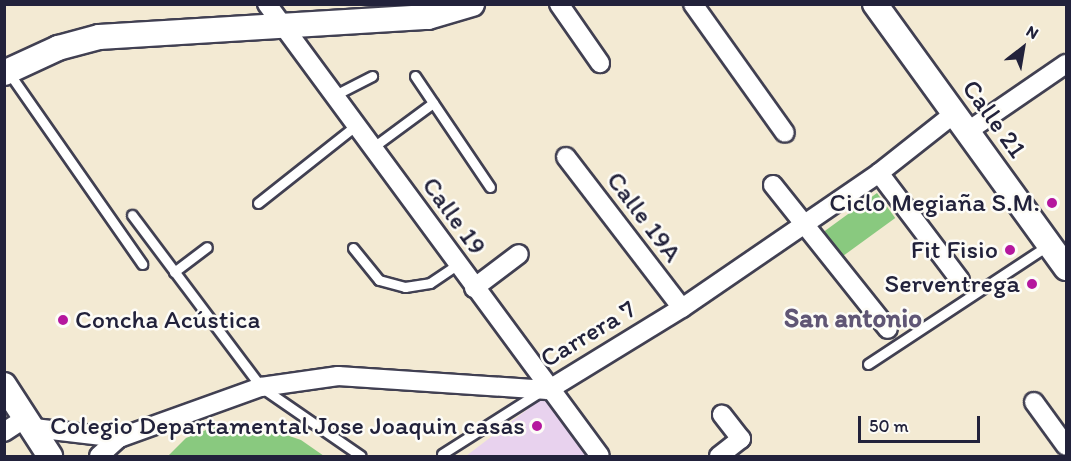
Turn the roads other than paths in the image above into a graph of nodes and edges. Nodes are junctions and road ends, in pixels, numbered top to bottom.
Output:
1 (267, 4) edge
2 (472, 4) edge
3 (559, 4) edge
4 (693, 4) edge
5 (875, 4) edge
6 (441, 9) edge
7 (286, 29) junction
8 (600, 63) dead end
9 (1066, 64) edge
10 (6, 72) edge
11 (372, 76) dead end
12 (415, 76) dead end
13 (333, 96) junction
14 (433, 103) junction
15 (961, 122) junction
16 (355, 126) junction
17 (785, 133) dead end
18 (372, 148) junction
19 (566, 157) dead end
20 (879, 173) junction
21 (773, 185) dead end
22 (490, 187) dead end
23 (258, 203) dead end
24 (132, 215) dead end
25 (806, 224) junction
26 (1049, 244) junction
27 (207, 247) dead end
28 (353, 248) dead end
29 (519, 254) dead end
30 (142, 264) dead end
31 (458, 265) junction
32 (1066, 268) edge
33 (174, 272) junction
34 (960, 280) dead end
35 (474, 288) junction
36 (682, 308) junction
37 (888, 329) dead end
38 (868, 364) dead end
39 (4, 385) edge
40 (261, 387) junction
41 (548, 390) junction
42 (1034, 402) dead end
43 (722, 415) dead end
44 (31, 422) junction
45 (4, 432) edge
46 (119, 438) junction
47 (1066, 446) edge
48 (442, 454) dead end
49 (50, 456) edge
50 (99, 456) edge
51 (362, 456) edge
52 (600, 456) edge
53 (719, 456) edge

1 - 7 street, Calle 19
2 - 6 main road
3 - 8 street
4 - 17 street
5 - 15 main road, Calle 21
6 - 7 main road
7 - 10 main road
7 - 13 street, Calle 19
9 - 15 street, Carrera 7
10 - 30 lane
11 - 13 lane
12 - 14 lane
13 - 16 street, Calle 19
14 - 18 lane
14 - 22 lane
15 - 20 street, Carrera 7
15 - 26 main road, Calle 21
16 - 18 street, Calle 19
16 - 23 lane
18 - 31 street, Calle 19
19 - 36 street, Calle 19A
20 - 25 street, Carrera 7
20 - 34 street
21 - 25 street
24 - 33 lane
25 - 36 street, Carrera 7
25 - 37 street
26 - 32 main road, Calle 21
26 - 38 lane
27 - 33 lane
28 - 31 lane
29 - 35 street
31 - 35 street, Calle 19
33 - 40 lane
35 - 41 street, Calle 19
36 - 41 street, Carrera 7
39 - 44 main road
40 - 41 street, Carrera 7
40 - 46 street, Carrera 7
40 - 51 lane
41 - 48 lane
41 - 52 street, Calle 19
42 - 47 street
43 - 53 street
44 - 45 street
44 - 46 street, Carrera 7
44 - 49 main road
46 - 50 street, Carrera 7

